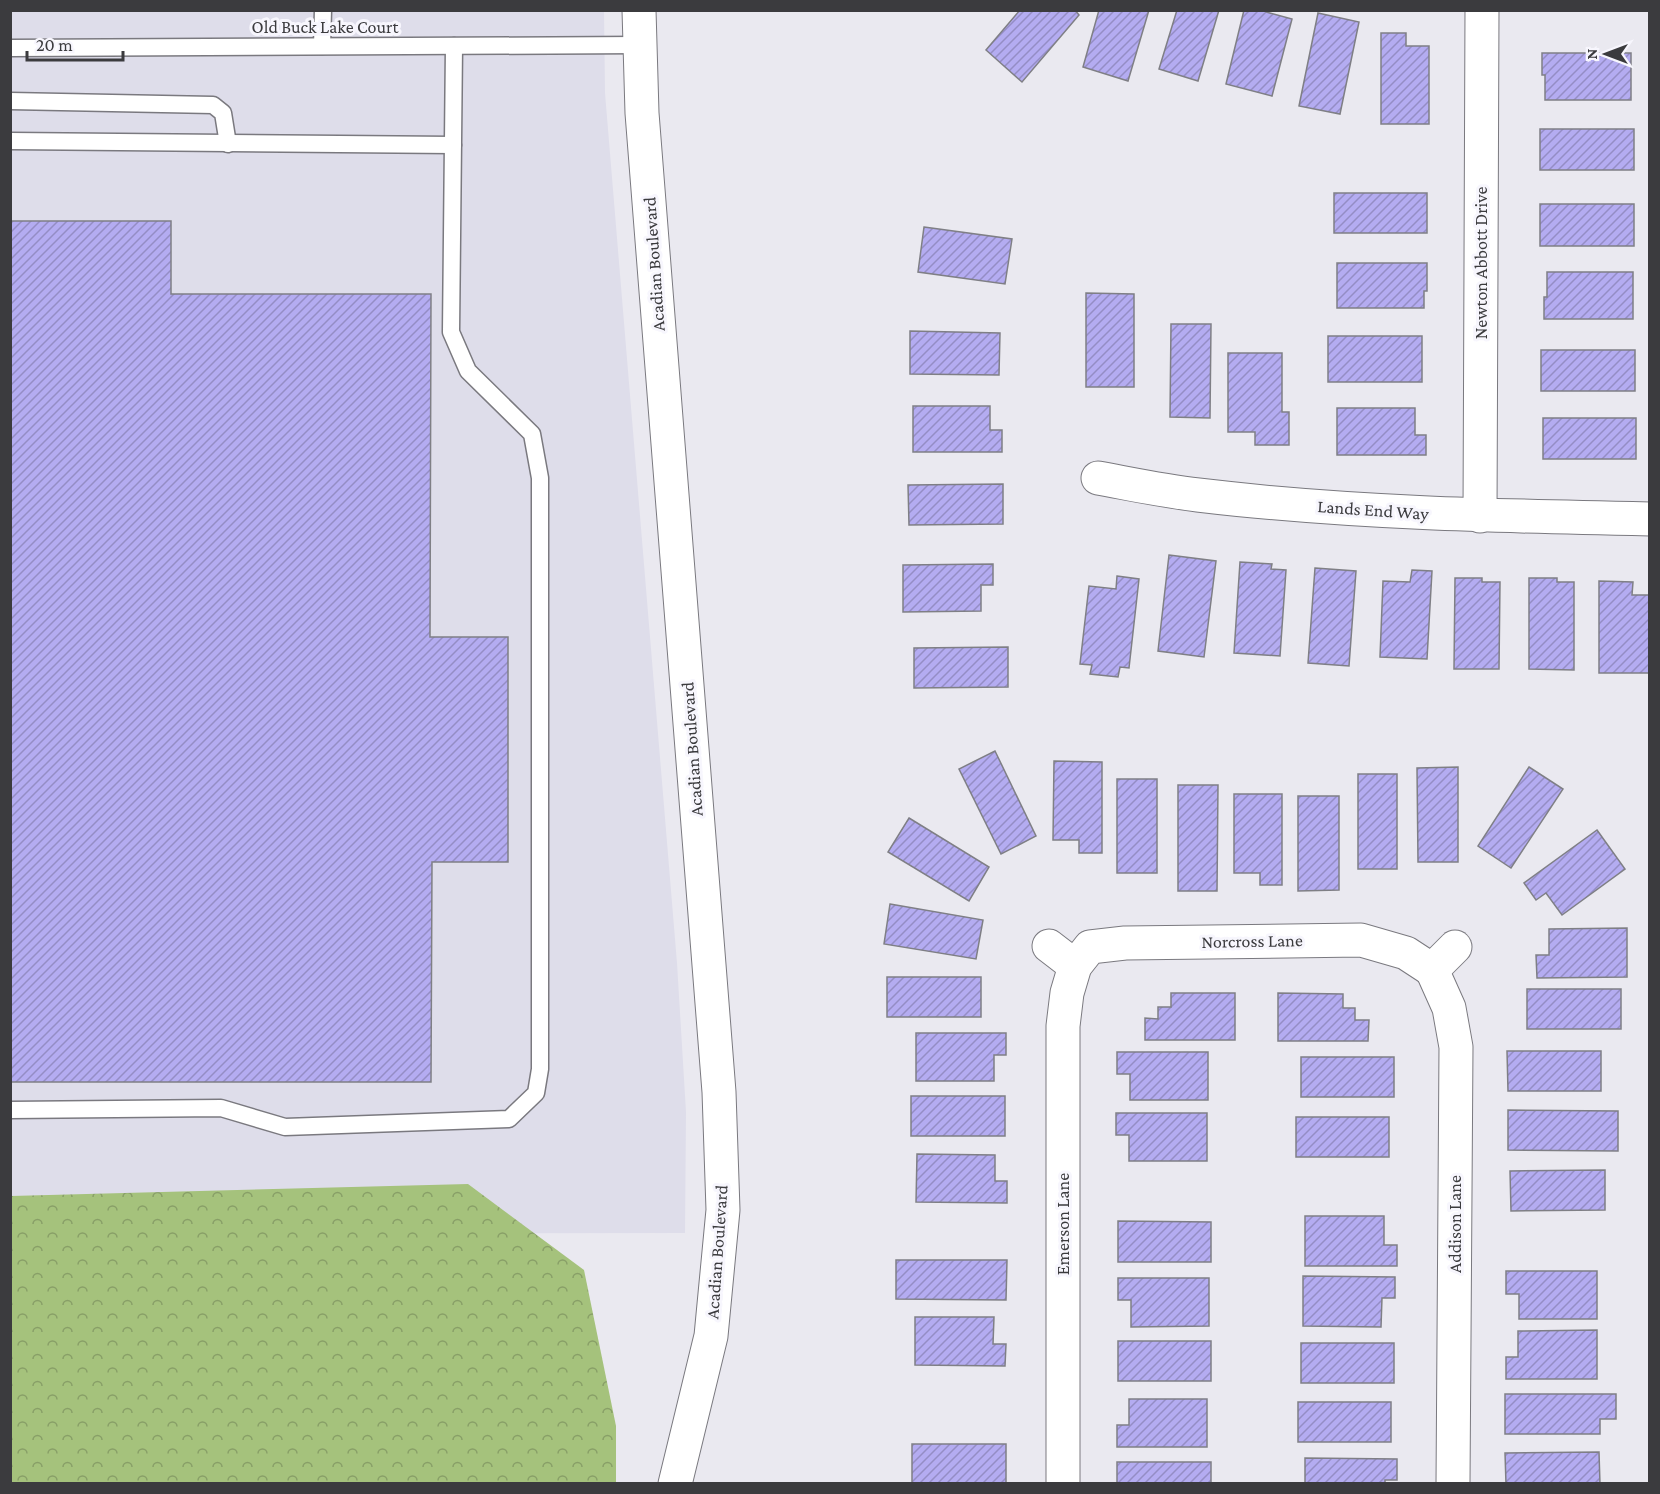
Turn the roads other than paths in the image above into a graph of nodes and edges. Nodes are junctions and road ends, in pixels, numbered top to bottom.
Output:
1 (323, 10) edge
2 (639, 10) edge
3 (1482, 10) edge
4 (640, 45) junction
5 (322, 46) junction
6 (454, 46) junction
7 (10, 48) edge
8 (10, 101) edge
9 (10, 141) edge
10 (228, 144) junction
11 (453, 145) junction
12 (1098, 478) dead end
13 (1480, 516) junction
14 (1650, 519) edge
15 (1049, 946) dead end
16 (1455, 947) dead end
17 (1075, 966) junction
18 (1432, 970) junction
19 (10, 1110) edge
20 (675, 1484) edge
21 (1064, 1484) edge
22 (1453, 1484) edge

1 - 5 lane
2 - 4 street, Acadian Boulevard
3 - 13 street, Newton Abbott Drive
4 - 6 lane, Old Buck Lake Court
4 - 20 street, Acadian Boulevard
5 - 6 lane, Old Buck Lake Court
5 - 7 lane, Old Buck Lake Court
6 - 11 lane
8 - 10 lane
9 - 10 lane
10 - 11 lane
11 - 19 lane
12 - 13 street, Lands End Way
13 - 14 street, Lands End Way
15 - 17 street
16 - 18 street
17 - 18 street, Norcross Lane
17 - 21 street, Emerson Lane
18 - 22 street, Addison Lane

